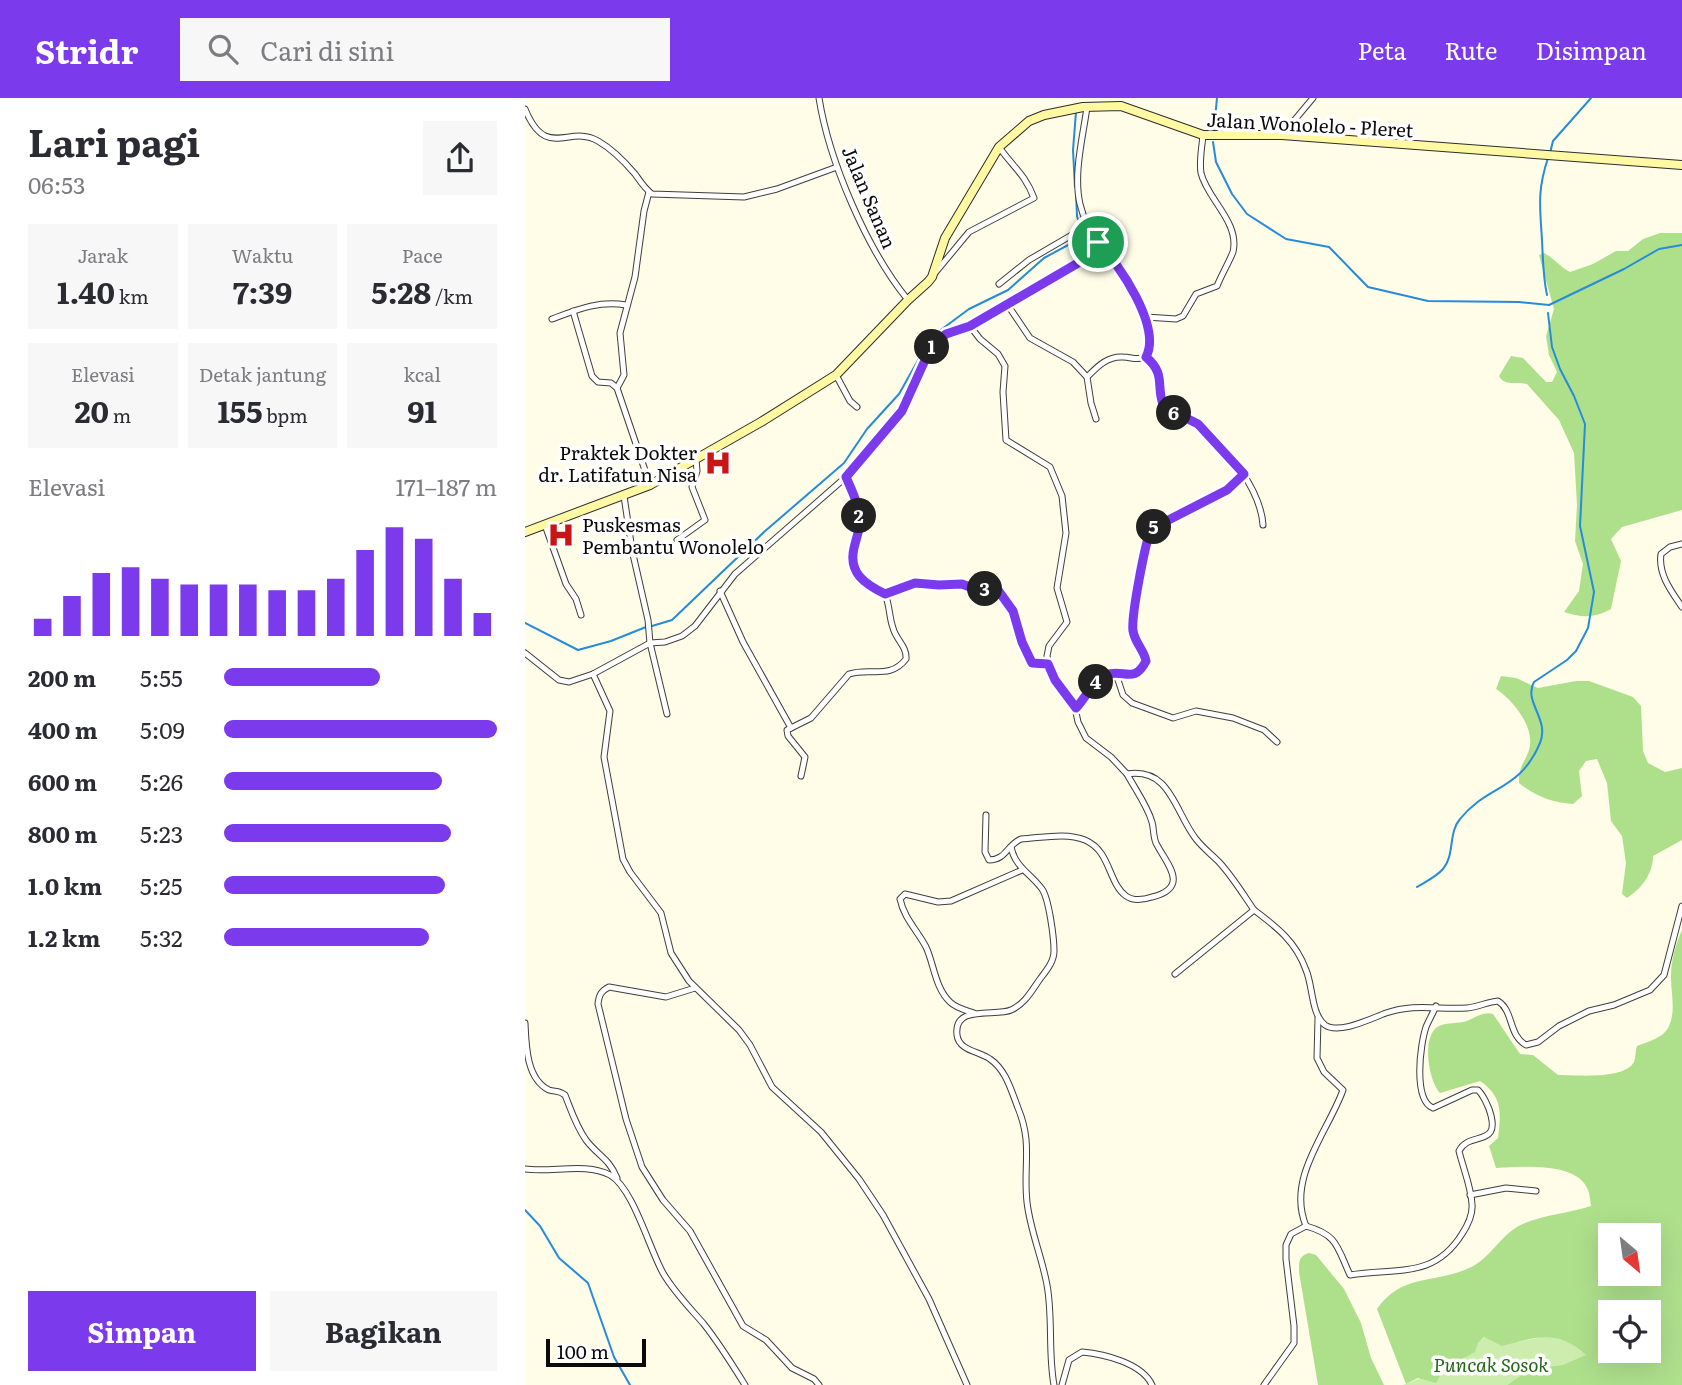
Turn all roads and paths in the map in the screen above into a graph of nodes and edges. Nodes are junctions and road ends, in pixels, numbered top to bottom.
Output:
1 (819, 98) edge
2 (1313, 98) edge
3 (1085, 107) junction
4 (525, 109) edge
5 (1203, 135) junction
6 (1282, 135) junction
7 (999, 147) junction
8 (1682, 164) edge
9 (837, 167) junction
10 (649, 192) junction
11 (1087, 226) junction
12 (1098, 242) junction
13 (932, 277) junction
14 (999, 284) dead end
15 (908, 300) junction
16 (1007, 304) junction
17 (626, 305) junction
18 (573, 311) junction
19 (1146, 317) junction
20 (552, 319) dead end
21 (970, 326) junction
22 (1146, 357) junction
23 (836, 375) junction
24 (1087, 377) junction
25 (617, 388) junction
26 (857, 407) dead end
27 (1096, 419) dead end
28 (696, 460) junction
29 (1244, 474) junction
30 (846, 477) junction
31 (650, 485) junction
32 (624, 496) junction
33 (545, 525) junction
34 (1263, 525) dead end
35 (525, 532) edge
36 (677, 540) dead end
37 (1682, 544) edge
38 (720, 591) junction
39 (885, 594) junction
40 (1682, 607) edge
41 (581, 615) dead end
42 (650, 643) junction
43 (525, 653) edge
44 (1048, 664) junction
45 (593, 674) junction
46 (1117, 674) junction
47 (1076, 708) junction
48 (667, 714) dead end
49 (790, 728) junction
50 (1277, 742) dead end
51 (1127, 774) junction
52 (801, 776) dead end
53 (986, 815) dead end
54 (1011, 847) junction
55 (1023, 870) junction
56 (1682, 906) edge
57 (1254, 910) junction
58 (1175, 974) dead end
59 (695, 988) junction
60 (1436, 1006) junction
61 (974, 1013) junction
62 (1318, 1018) junction
63 (525, 1023) edge
64 (525, 1169) edge
65 (618, 1181) junction
66 (1536, 1191) dead end
67 (1471, 1195) junction
68 (1306, 1226) junction
69 (745, 1385) edge
70 (819, 1385) edge
71 (968, 1385) edge
72 (1055, 1385) edge
73 (1062, 1385) edge
74 (1152, 1385) edge
75 (1264, 1385) edge

1 - 9 street, Jalan Sanan
2 - 6 street
3 - 5 main road, Jalan Wonolelo - Pleret
3 - 7 main road, Jalan Wonolelo - Pleret
3 - 11 street
4 - 10 street
5 - 6 main road, Jalan Wonolelo - Pleret
5 - 19 street
6 - 8 main road, Jalan Wonolelo - Pleret
7 - 13 main road, Jalan Wonolelo - Pleret
7 - 13 street
9 - 10 street
9 - 15 street, Jalan Sanan
10 - 17 street
11 - 12 street
11 - 14 street
12 - 16 street
12 - 19 street
13 - 15 main road, Jalan Wonolelo - Pleret
15 - 23 main road, Jalan Wonolelo - Pleret
16 - 21 street
16 - 24 street
17 - 18 street
17 - 25 street
18 - 20 street
18 - 25 street
19 - 22 street
21 - 30 street
21 - 44 street
22 - 24 street
22 - 29 street
23 - 26 street
23 - 28 main road, Jalan Wonolelo - Pleret
24 - 27 street
25 - 31 street
28 - 31 main road, Jalan Wonolelo - Pleret
28 - 36 street
29 - 34 street
29 - 46 street
30 - 38 street
30 - 39 street
31 - 32 main road, Jalan Wonolelo - Pleret
32 - 33 main road, Jalan Wonolelo - Pleret
32 - 42 street
33 - 35 main road, Jalan Wonolelo - Pleret
33 - 41 street
37 - 40 street
38 - 42 street
38 - 49 street
39 - 44 street
39 - 49 street
42 - 45 street
42 - 48 street
43 - 45 street
44 - 47 street
45 - 59 street
46 - 47 street
46 - 50 street
47 - 51 street
49 - 52 street
51 - 54 street
51 - 57 street
53 - 54 street
54 - 55 street
55 - 61 street
55 - 61 street
56 - 60 street
57 - 58 street
57 - 62 street
59 - 70 street
59 - 71 street
60 - 62 street
60 - 67 street
61 - 72 street
62 - 68 street
63 - 65 street
64 - 65 street
65 - 69 street
66 - 67 street
67 - 68 street
68 - 75 street
73 - 74 street

